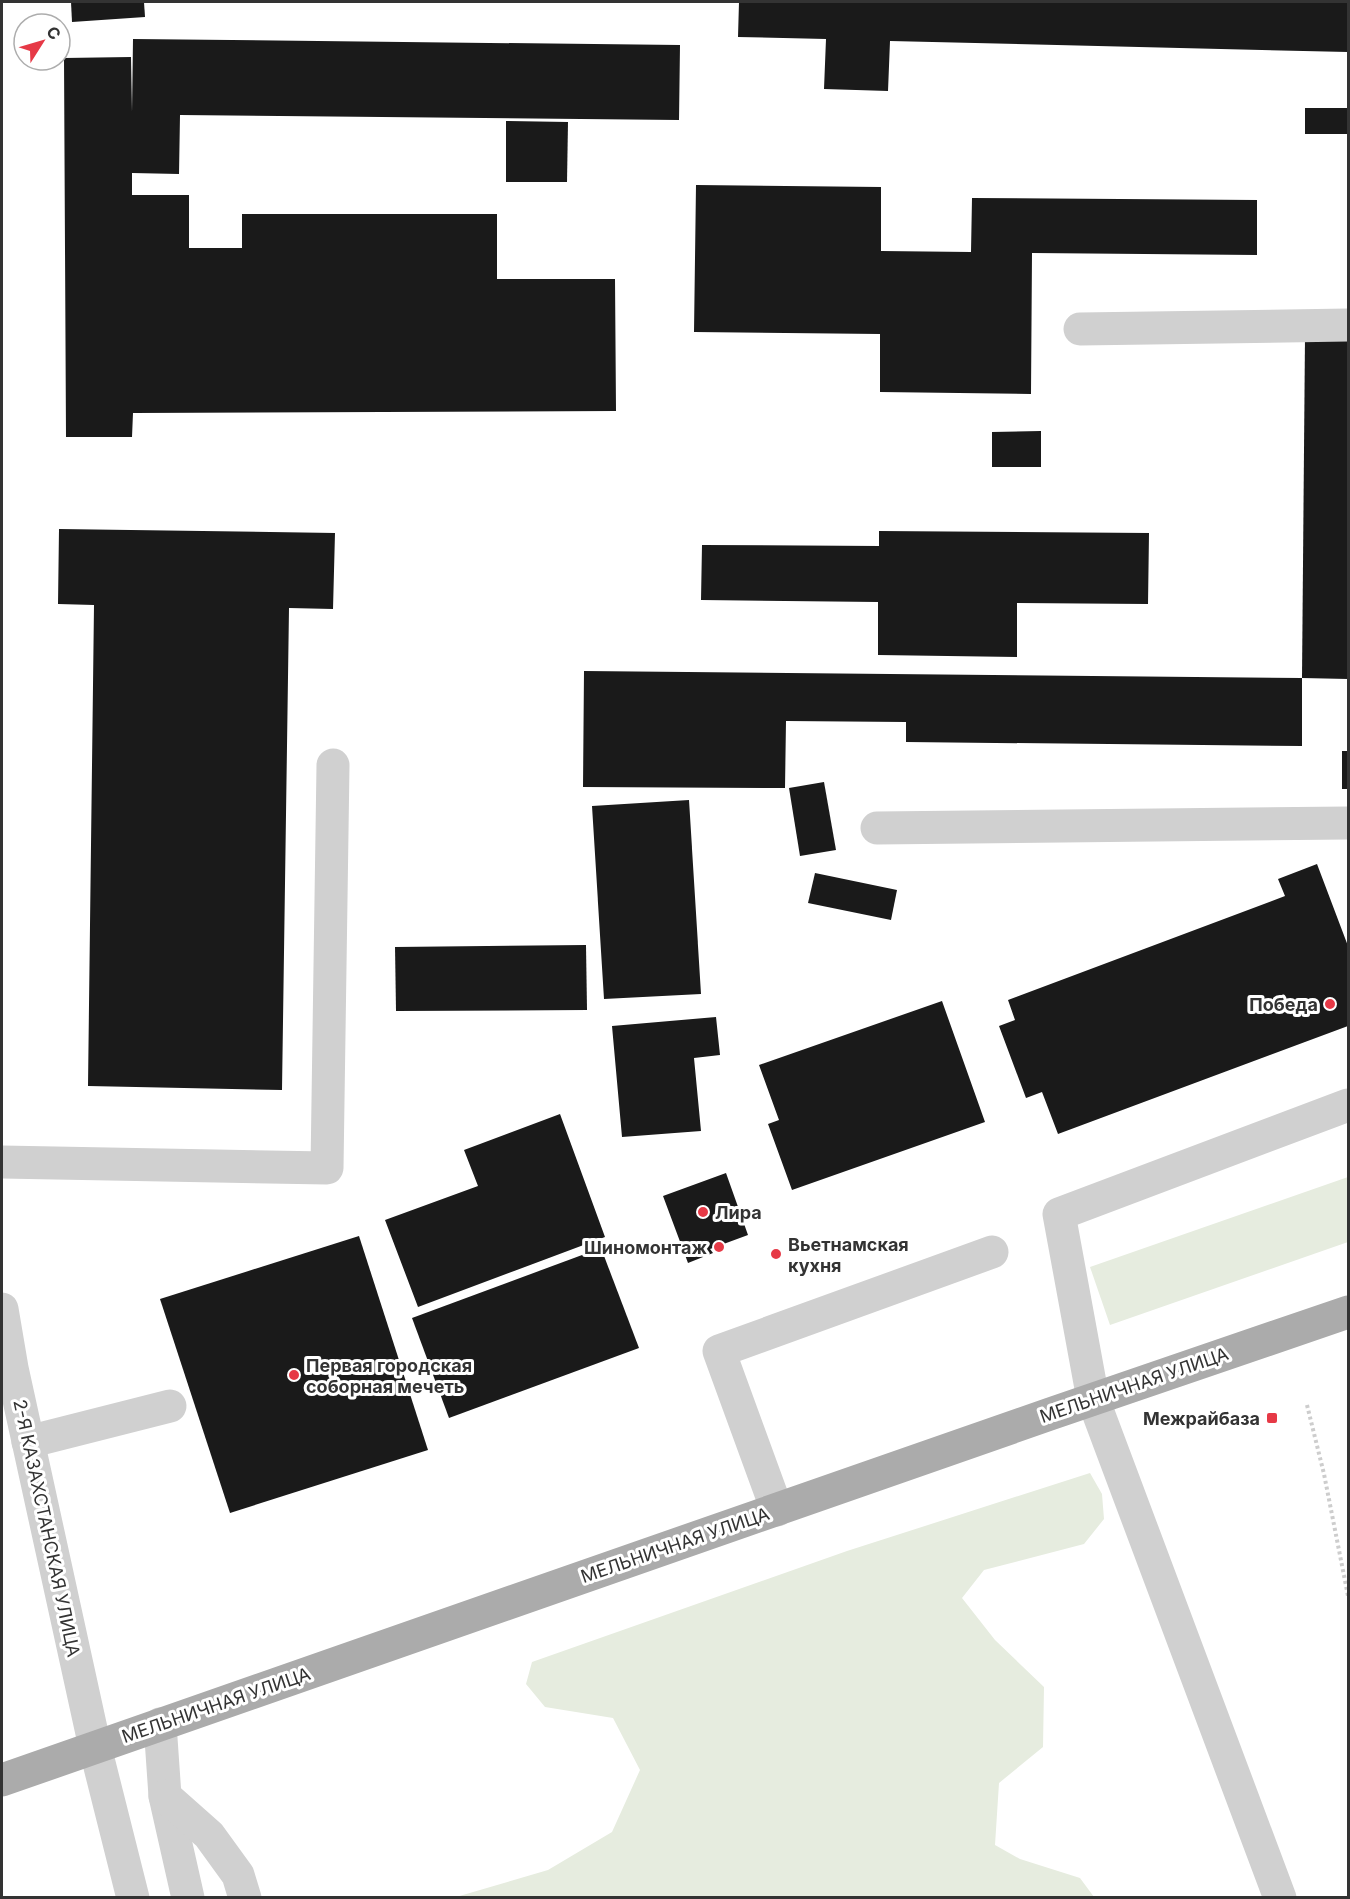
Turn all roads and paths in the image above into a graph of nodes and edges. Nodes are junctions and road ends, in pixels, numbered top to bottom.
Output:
1 (1348, 325) edge
2 (1080, 329) dead end
3 (333, 765) dead end
4 (1348, 823) edge
5 (876, 828) dead end
6 (1348, 1105) edge
7 (2, 1162) edge
8 (992, 1252) dead end
9 (2, 1309) edge
10 (1348, 1312) edge
11 (1093, 1399) junction
12 (1307, 1405) dead end
13 (170, 1406) dead end
14 (28, 1442) junction
15 (777, 1510) junction
16 (1348, 1596) edge
17 (160, 1724) junction
18 (95, 1747) junction
19 (2, 1780) edge
20 (165, 1796) junction
21 (134, 1898) edge
22 (188, 1898) edge
23 (245, 1898) edge
24 (1280, 1898) edge

1 - 2 street
3 - 7 street
4 - 5 street
6 - 11 street
8 - 15 street
9 - 14 street, 2-Я КАЗАХСТАНСКАЯ УЛИЦА
10 - 11 main road, МЕЛЬНИЧНАЯ УЛИЦА
11 - 15 main road, МЕЛЬНИЧНАЯ УЛИЦА
11 - 24 street
12 - 16 path
13 - 14 street
14 - 18 street, 2-Я КАЗАХСТАНСКАЯ УЛИЦА
15 - 17 main road, МЕЛЬНИЧНАЯ УЛИЦА
17 - 18 main road, МЕЛЬНИЧНАЯ УЛИЦА
17 - 20 street
18 - 19 main road, МЕЛЬНИЧНАЯ УЛИЦА
18 - 21 street, 2-Я КАЗАХСТАНСКАЯ УЛИЦА
20 - 22 street
20 - 23 street

